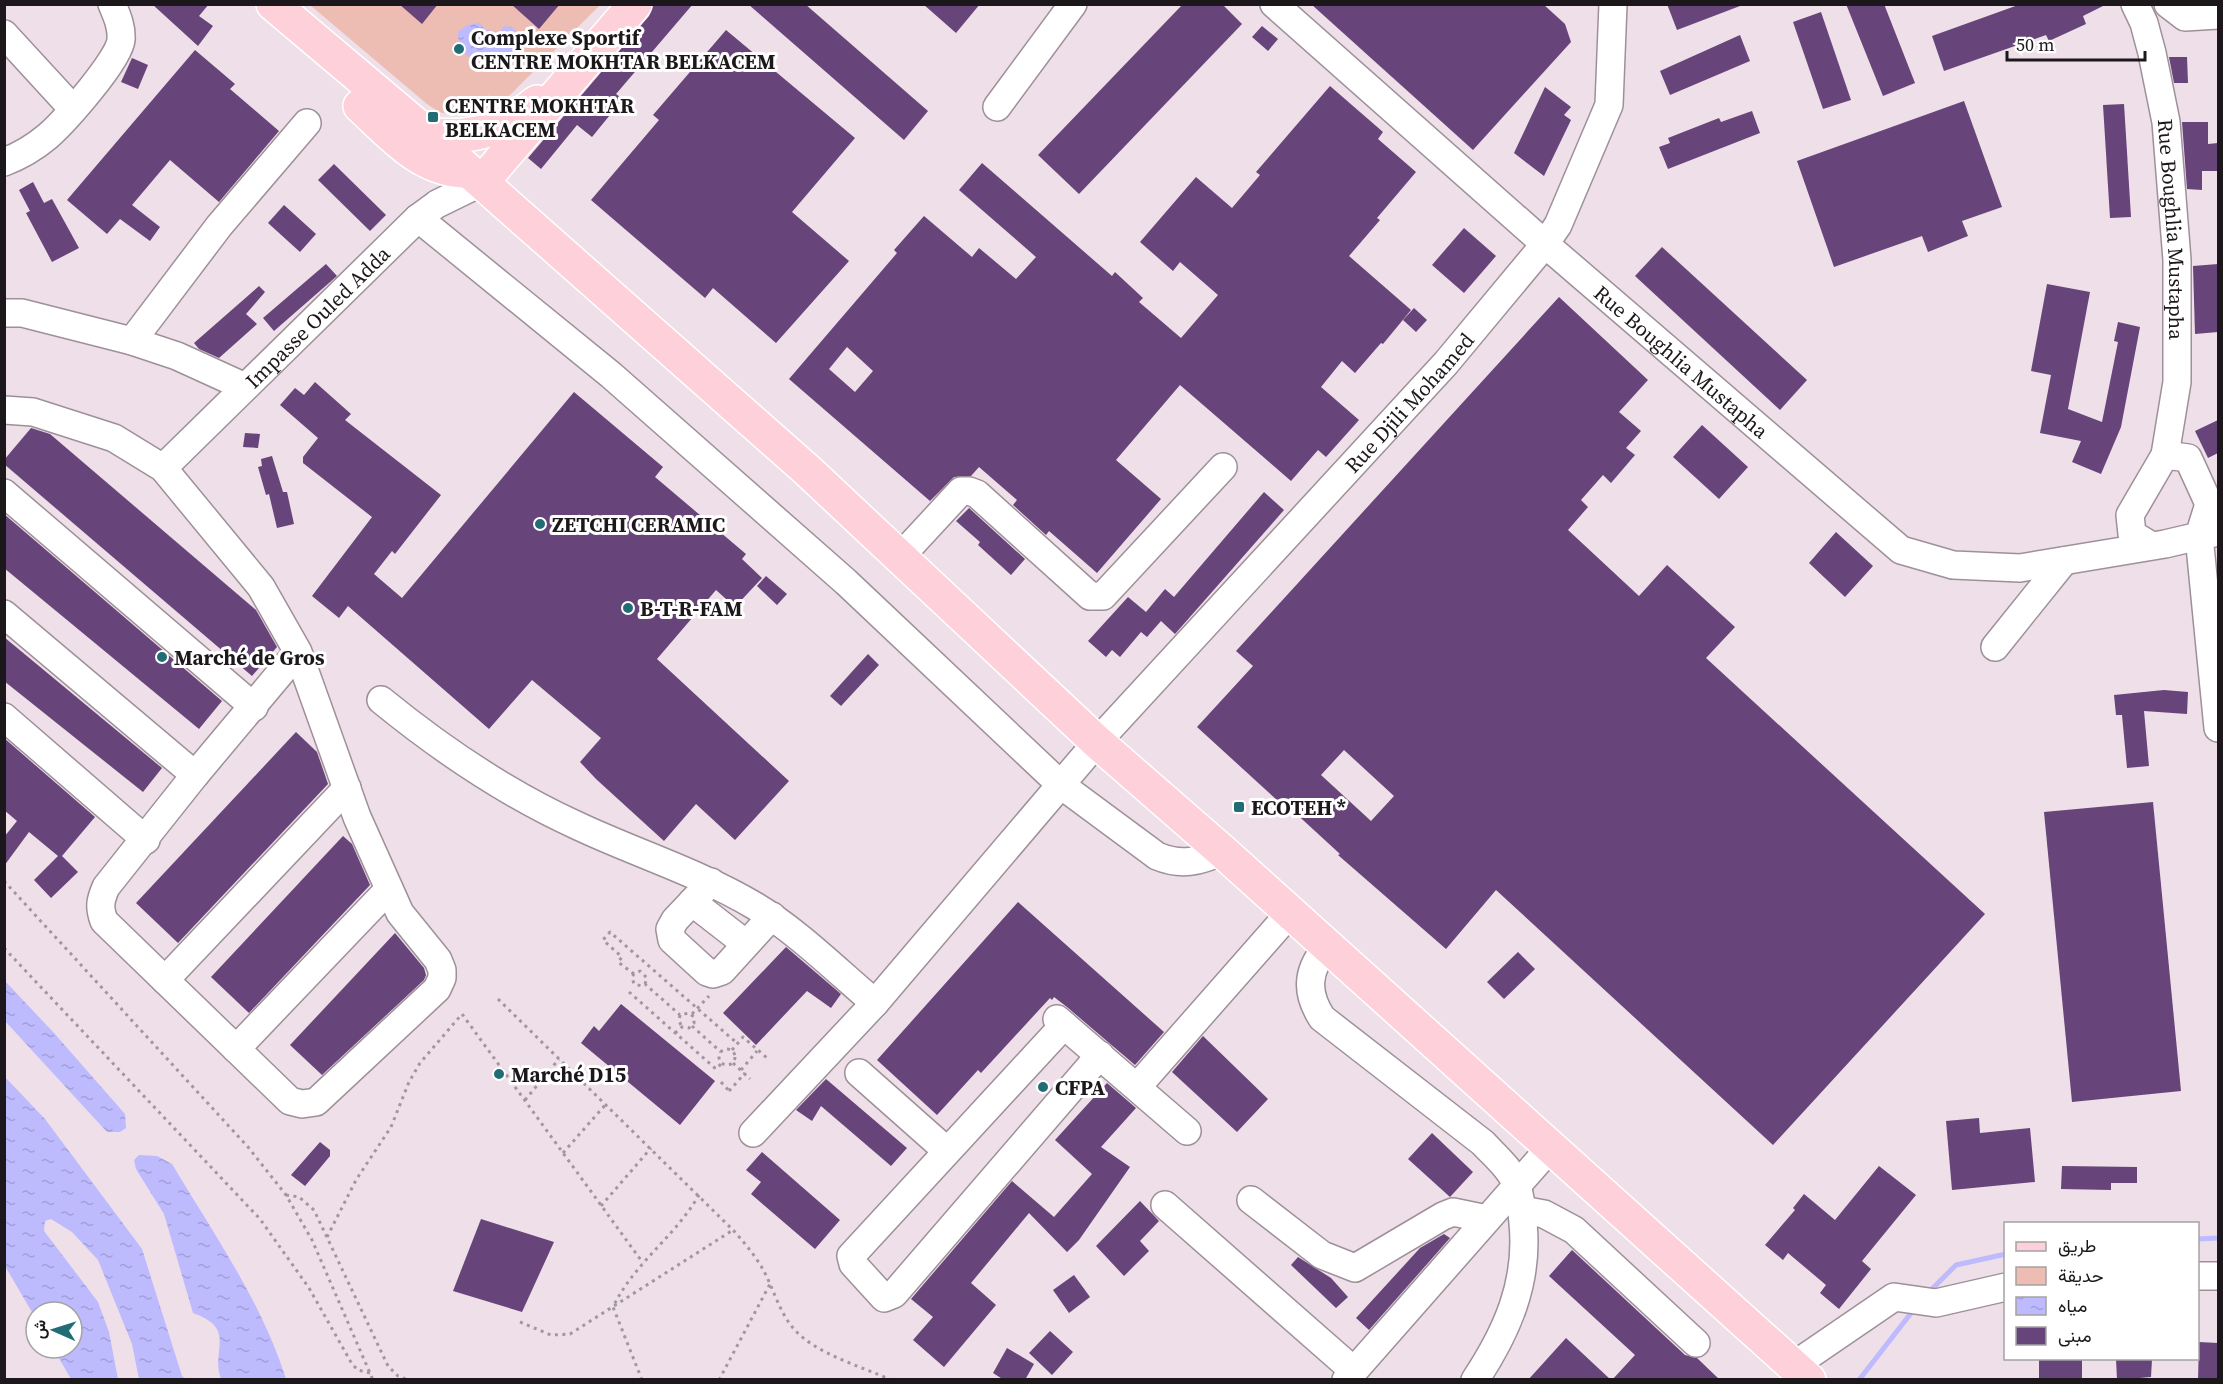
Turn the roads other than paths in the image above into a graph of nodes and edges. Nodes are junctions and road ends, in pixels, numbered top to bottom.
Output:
1 (112, 4) edge
2 (247, 4) edge
3 (273, 4) edge
4 (635, 4) edge
5 (1073, 4) edge
6 (1274, 4) edge
7 (1613, 4) edge
8 (2135, 4) edge
9 (2176, 11) edge
10 (2218, 15) edge
11 (4, 34) edge
12 (2152, 53) junction
13 (564, 88) junction
14 (998, 107) dead end
15 (73, 109) junction
16 (308, 123) dead end
17 (427, 134) junction
18 (4, 162) edge
19 (476, 177) junction
20 (417, 218) junction
21 (1545, 244) junction
22 (4, 313) edge
23 (132, 340) junction
24 (245, 387) junction
25 (4, 410) edge
26 (2176, 457) junction
27 (1223, 467) dead end
28 (163, 468) junction
29 (4, 493) edge
30 (2130, 515) junction
31 (2211, 523) edge
32 (2152, 546) junction
33 (2095, 555) junction
34 (900, 557) junction
35 (2064, 561) junction
36 (2202, 569) junction
37 (2218, 590) edge
38 (4, 614) edge
39 (1995, 647) dead end
40 (298, 652) junction
41 (381, 700) dead end
42 (254, 707) junction
43 (4, 717) edge
44 (2218, 728) edge
45 (1097, 742) junction
46 (195, 775) junction
47 (1061, 785) junction
48 (347, 788) junction
49 (146, 840) junction
50 (1222, 850) junction
51 (711, 882) junction
52 (389, 889) junction
53 (692, 902) junction
54 (1290, 912) junction
55 (772, 916) junction
56 (746, 944) junction
57 (1328, 946) junction
58 (165, 980) junction
59 (875, 1003) junction
60 (236, 1049) junction
61 (1100, 1056) junction
62 (859, 1073) dead end
63 (1137, 1087) junction
64 (1187, 1131) dead end
65 (753, 1133) dead end
66 (1550, 1148) junction
67 (947, 1151) junction
68 (1520, 1197) junction
69 (1251, 1200) dead end
70 (1165, 1205) dead end
71 (1487, 1219) junction
72 (2199, 1276) edge
73 (2218, 1276) edge
74 (2004, 1287) edge
75 (1696, 1343) dead end
76 (1801, 1373) edge
77 (1350, 1376) edge
78 (1475, 1380) edge

1 - 15 street
2 - 19 main road
3 - 17 main road
4 - 13 main road
5 - 14 street
6 - 21 street, Rue Boughlia Mustapha
7 - 21 street, Rue Djili Mohamed
8 - 12 street, Rue Boughlia Mustapha
9 - 10 street
9 - 12 street
11 - 15 street
12 - 26 street, Rue Boughlia Mustapha
13 - 17 main road
13 - 19 main road
15 - 18 street
16 - 23 street
17 - 19 main road
19 - 20 street, Impasse Ouled Adda
19 - 34 main road
20 - 24 street, Impasse Ouled Adda
20 - 47 street
21 - 35 street, Rue Boughlia Mustapha
21 - 45 street, Rue Djili Mohamed
22 - 23 street
23 - 24 street
24 - 28 street, Impasse Ouled Adda
25 - 28 street
26 - 30 street, Rue Boughlia Mustapha
26 - 31 street
27 - 34 street
28 - 40 street
29 - 42 street
30 - 32 street
30 - 33 street, Rue Boughlia Mustapha
31 - 32 street
31 - 36 street
32 - 33 street
33 - 35 street, Rue Boughlia Mustapha
34 - 45 main road
35 - 39 street
36 - 37 street
36 - 44 street
38 - 46 street
40 - 42 street
40 - 48 street
41 - 51 street
42 - 46 street
43 - 49 street
45 - 47 street, Rue Djili Mohamed
45 - 50 main road
46 - 49 street
47 - 50 street
47 - 59 street, Rue Djili Mohamed
48 - 52 street
48 - 58 street
49 - 58 street
50 - 54 main road
51 - 53 street
51 - 55 street
52 - 60 street
52 - 60 street
53 - 56 street
53 - 56 street
54 - 57 main road
54 - 63 street
55 - 56 street
55 - 59 street
57 - 66 main road
57 - 68 street
58 - 60 street
59 - 65 street, Rue Djili Mohamed
61 - 63 street
61 - 67 street
61 - 67 street
62 - 67 street
63 - 64 street
66 - 68 street
66 - 76 main road
68 - 71 street
68 - 75 street
68 - 78 street
69 - 71 street
70 - 77 street
71 - 77 street
72 - 73 street
74 - 76 street

